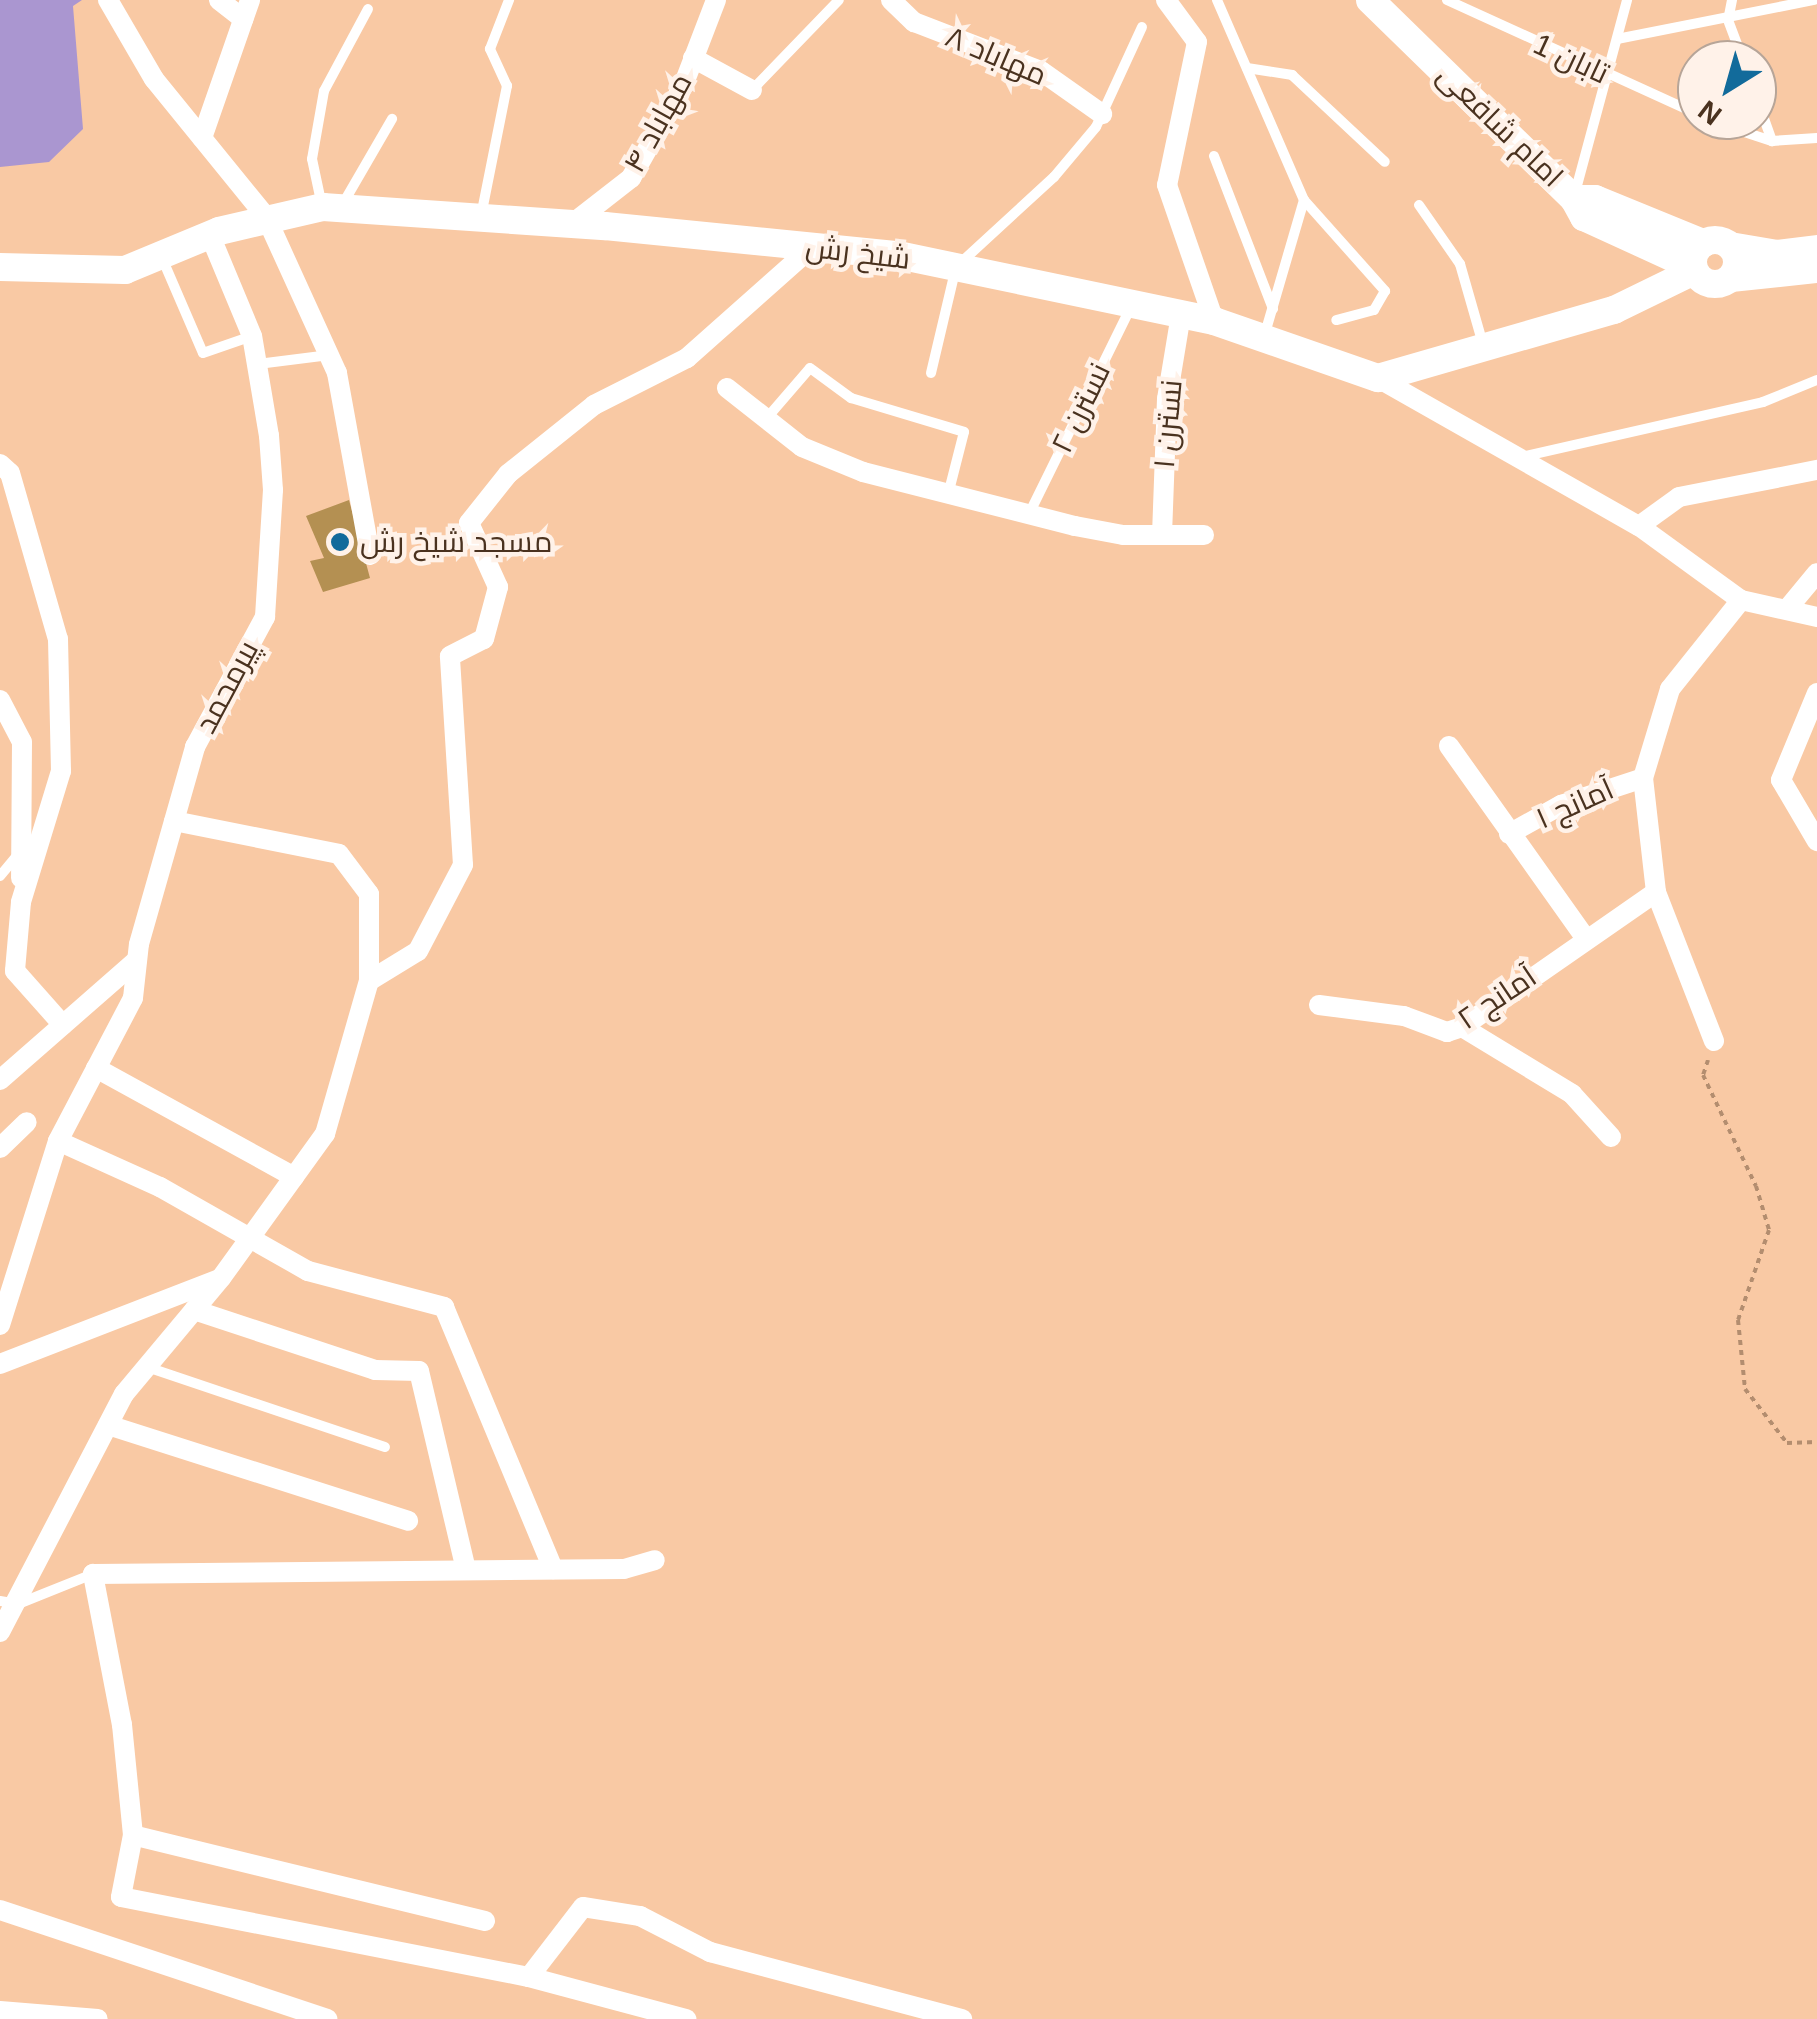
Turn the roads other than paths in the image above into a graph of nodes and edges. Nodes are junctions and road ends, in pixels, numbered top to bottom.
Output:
1 (108, 0) edge
2 (219, 0) edge
3 (509, 0) edge
4 (716, 0) edge
5 (839, 0) edge
6 (890, 0) edge
7 (1166, 0) edge
8 (1217, 0) edge
9 (1447, 0) edge
10 (1626, 0) edge
11 (1732, 0) edge
12 (1814, 0) edge
13 (1372, 1) edge
14 (368, 9) dead end
15 (247, 10) edge
16 (1728, 20) junction
17 (1142, 27) dead end
18 (1617, 39) junction
19 (1736, 40) edge
20 (693, 58) junction
21 (1247, 68) junction
22 (1608, 78) junction
23 (752, 90) joint
24 (1677, 106) edge
25 (1102, 114) junction
26 (392, 119) dead end
27 (202, 138) junction
28 (1817, 138) edge
29 (1769, 140) edge
30 (1772, 141) joint
31 (1214, 156) dead end
32 (1384, 162) dead end
33 (1574, 198) junction
34 (1304, 200) junction
35 (1418, 204) dead end
36 (331, 208) junction
37 (266, 217) junction
38 (481, 217) junction
39 (572, 224) junction
40 (210, 235) junction
41 (812, 247) junction
42 (1817, 249) edge
43 (161, 257) junction
44 (1711, 265) junction
45 (0, 266) edge
46 (956, 267) junction
47 (1817, 270) edge
48 (1132, 304) junction
49 (1273, 309) junction
50 (1181, 314) junction
51 (1336, 320) dead end
52 (1214, 321) junction
53 (252, 336) junction
54 (1264, 338) junction
55 (1483, 344) junction
56 (328, 356) junction
57 (256, 364) junction
58 (931, 374) dead end
59 (1378, 378) junction
60 (1817, 380) edge
61 (727, 388) dead end
62 (766, 419) junction
63 (1516, 458) junction
64 (0, 464) edge
65 (1817, 470) edge
66 (949, 491) junction
67 (1030, 512) junction
68 (1639, 526) junction
69 (1162, 535) junction
70 (1204, 535) dead end
71 (370, 555) dead end
72 (1817, 573) edge
73 (1741, 600) junction
74 (1788, 608) junction
75 (1817, 617) edge
76 (1817, 693) edge
77 (0, 700) edge
78 (1448, 746) dead end
79 (1643, 778) junction
80 (174, 821) junction
81 (1509, 834) junction
82 (1817, 842) edge
83 (21, 852) junction
84 (0, 876) edge
85 (1656, 892) junction
86 (21, 902) junction
87 (1584, 936) junction
88 (137, 960) junction
89 (8, 977) edge
90 (369, 981) junction
91 (1319, 1005) dead end
92 (63, 1025) junction
93 (1462, 1027) junction
94 (1714, 1041) road end
95 (96, 1068) junction
96 (0, 1080) edge
97 (27, 1122) dead end
98 (1611, 1137) dead end
99 (58, 1141) junction
100 (0, 1148) edge
101 (294, 1177) junction
102 (252, 1235) junction
103 (221, 1278) junction
104 (194, 1310) junction
105 (0, 1325) edge
106 (0, 1364) edge
107 (147, 1367) junction
108 (108, 1425) junction
109 (386, 1447) dead end
110 (408, 1522) dead end
111 (654, 1560) dead end
112 (553, 1569) junction
113 (466, 1570) junction
114 (93, 1574) junction
115 (9, 1602) edge
116 (0, 1632) edge
117 (133, 1835) junction
118 (0, 1910) edge
119 (485, 1921) dead end
120 (529, 1978) junction
121 (0, 2011) edge
122 (98, 2019) edge
123 (326, 2019) edge
124 (686, 2019) edge
125 (962, 2019) edge

1 - 27 street
2 - 15 street
3 - 38 lane
4 - 20 street, مهاباد ۴
5 - 23 lane
6 - 25 street, مهاباد ۸
7 - 52 street
8 - 21 lane
9 - 22 lane, تابان 1
10 - 18 lane
11 - 16 lane
12 - 16 lane
13 - 33 street, امام شافعی
14 - 36 lane
15 - 27 street
16 - 18 lane
16 - 19 lane
17 - 25 lane
18 - 22 lane
20 - 23 street
20 - 39 street, مهاباد ۴
21 - 32 lane
21 - 34 lane
22 - 24 lane, تابان 1
22 - 33 lane
25 - 46 lane
26 - 36 lane
27 - 37 street
28 - 30 lane
29 - 30 lane
31 - 49 lane
33 - 44 street, امام شافعی
34 - 49 lane
34 - 51 lane
35 - 55 lane
36 - 37 street, شیخ رش
36 - 38 street, شیخ رش
37 - 40 street, شیخ رش
37 - 56 street
38 - 39 street, شیخ رش
39 - 41 street, شیخ رش
40 - 43 street, شیخ رش
40 - 53 street, پیرمحمد
41 - 46 street, شیخ رش
41 - 90 street
42 - 44 street
43 - 45 street, شیخ رش
43 - 53 lane
44 - 47 street
44 - 55 street
46 - 48 street, شیخ رش
46 - 58 lane
48 - 50 street, شیخ رش
48 - 67 lane, نسترن ۲
49 - 54 lane
50 - 52 street, شیخ رش
50 - 69 street, نسترن ۱
52 - 54 street, شیخ رش
53 - 57 street, پیرمحمد
54 - 59 street, شیخ رش
55 - 59 street
56 - 57 lane
56 - 71 street
57 - 80 street, پیرمحمد
59 - 63 street
60 - 63 lane
61 - 62 street
62 - 66 street
62 - 66 lane
63 - 68 street
64 - 86 street
65 - 68 street
66 - 67 street
67 - 69 street
68 - 73 street
69 - 70 street
72 - 74 street
73 - 74 street
73 - 79 street
74 - 75 street
76 - 82 street
77 - 83 street
78 - 81 street
79 - 81 street, آمانج ۱
79 - 85 street
80 - 88 street, پیرمحمد
80 - 90 street
81 - 87 street
83 - 84 lane
83 - 86 street
85 - 87 street, آمانج ۲
85 - 94 street
86 - 89 street
87 - 93 street, آمانج ۲
88 - 92 street
88 - 95 street, پیرمحمد
89 - 92 street
90 - 101 street
91 - 93 street, آمانج ۲
92 - 96 street
93 - 98 street
95 - 99 street, پیرمحمد
95 - 101 street
97 - 100 street
99 - 102 street
99 - 105 street, پیرمحمد
101 - 102 street
102 - 103 street
102 - 112 street
103 - 104 street
103 - 106 street
104 - 107 street
104 - 113 street
107 - 108 street
107 - 109 lane
108 - 110 street
108 - 115 street
111 - 112 street
112 - 113 street
113 - 114 street
114 - 115 lane
114 - 117 street
115 - 116 street
117 - 119 street
117 - 120 street
118 - 123 street
120 - 124 street
120 - 125 street
121 - 122 street

